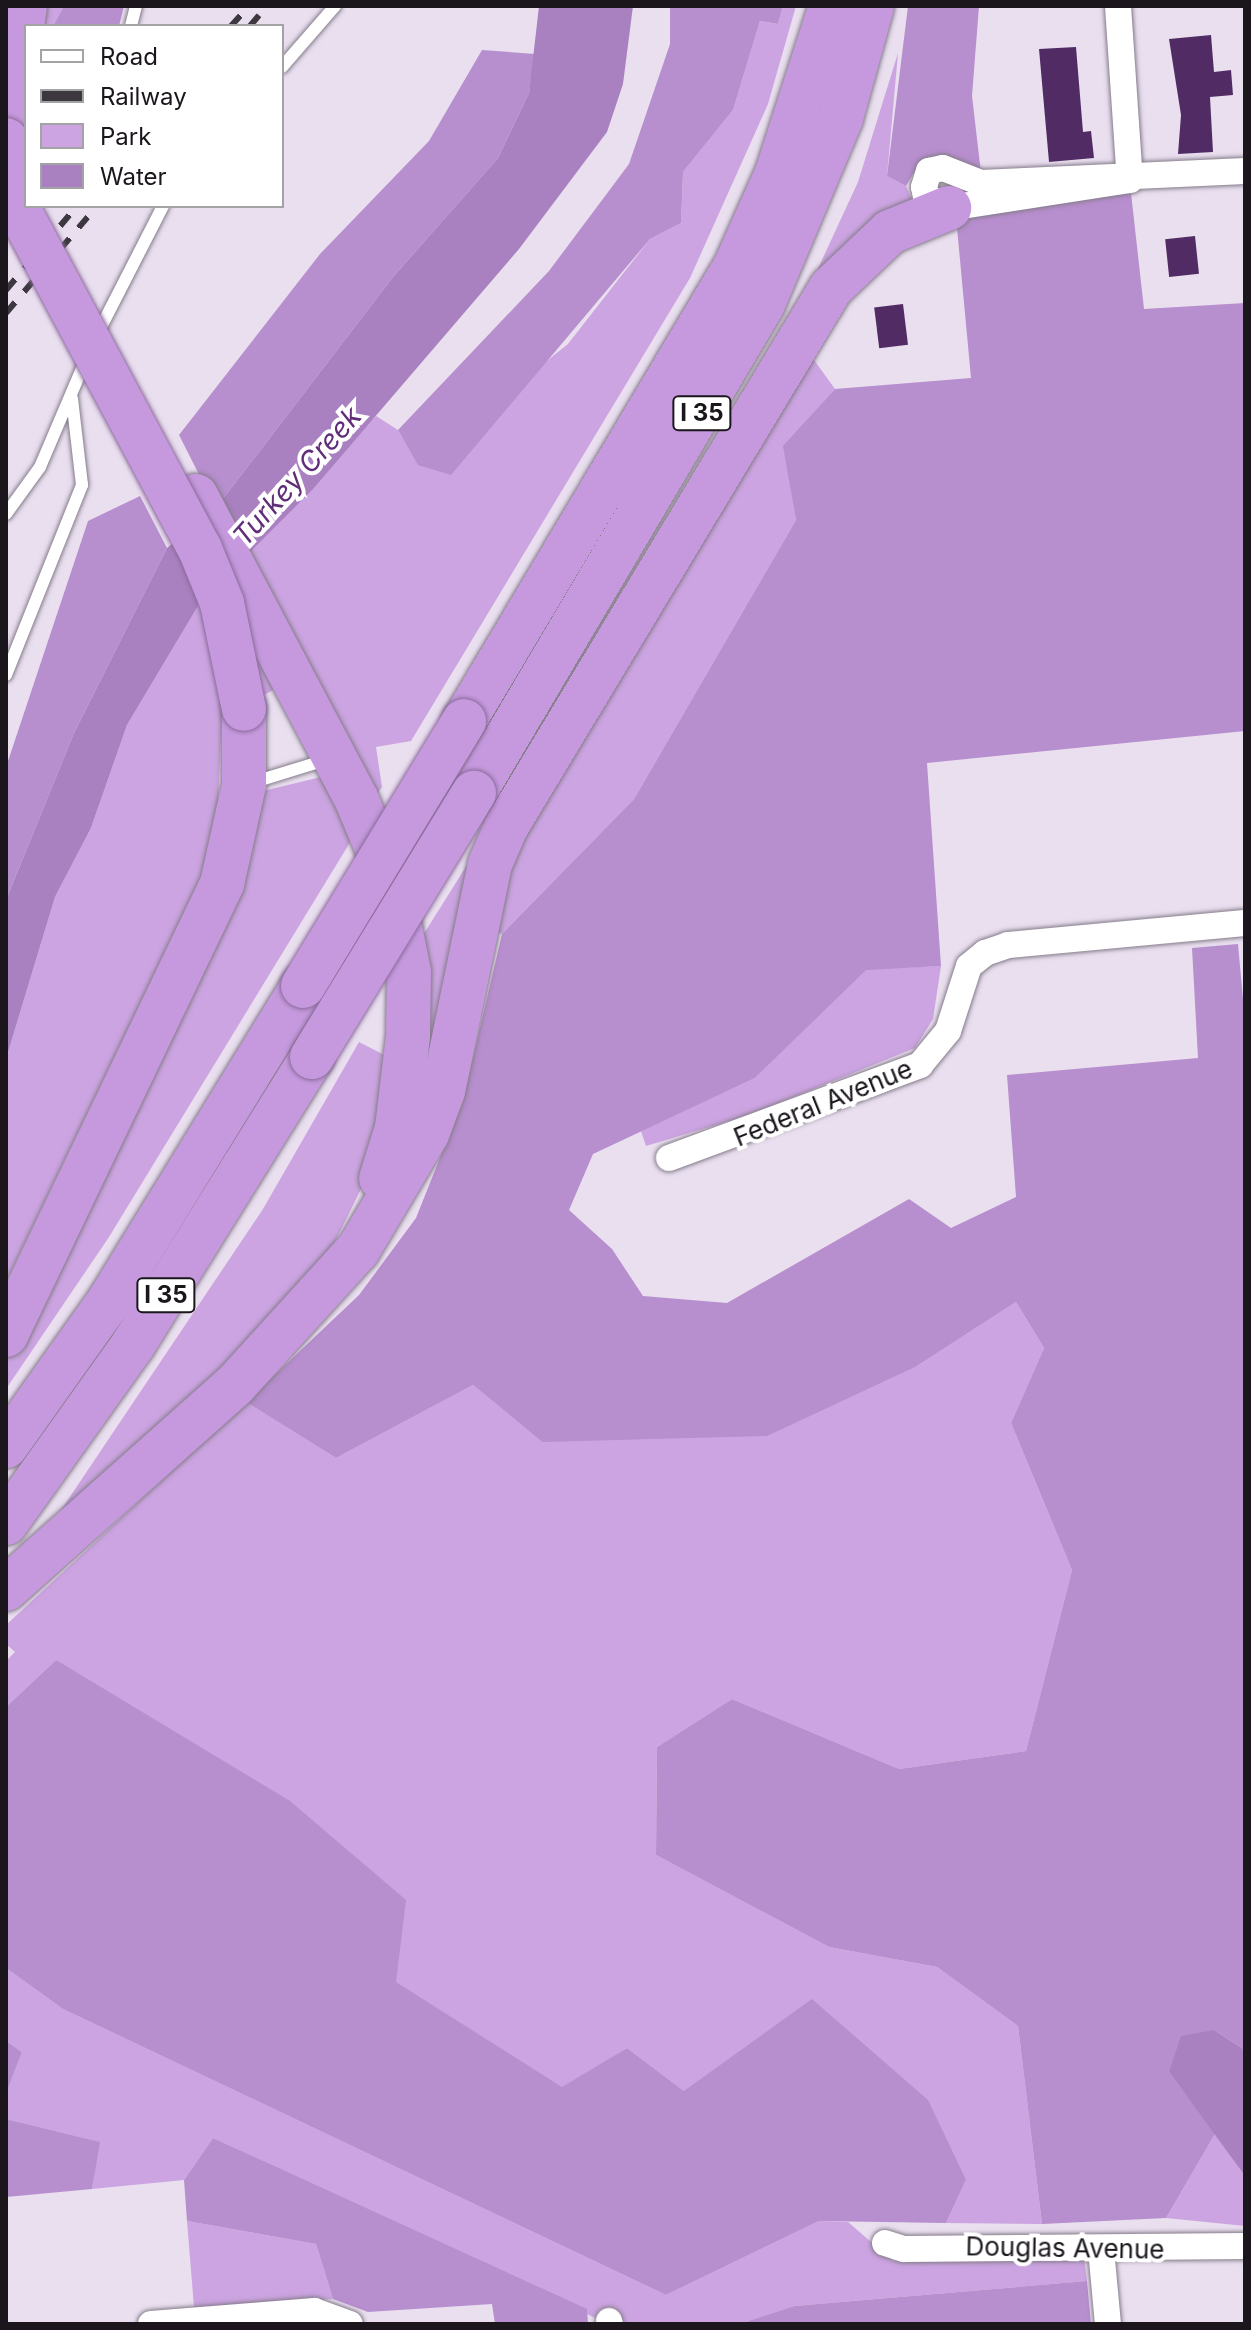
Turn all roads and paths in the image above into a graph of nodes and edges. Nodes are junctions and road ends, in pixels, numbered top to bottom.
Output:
1 (25, 6) edge
2 (335, 6) edge
3 (831, 6) edge
4 (872, 6) edge
5 (1118, 6) edge
6 (284, 65) edge
7 (6, 140) edge
8 (24, 150) edge
9 (24, 167) edge
10 (1245, 171) edge
11 (24, 173) edge
12 (6, 177) edge
13 (1130, 180) junction
14 (6, 186) edge
15 (42, 208) edge
16 (162, 208) edge
17 (949, 208) junction
18 (74, 384) junction
19 (6, 514) edge
20 (6, 675) edge
21 (334, 757) junction
22 (244, 785) junction
23 (1245, 923) edge
24 (669, 1158) dead end
25 (358, 1250) junction
26 (6, 1335) edge
27 (6, 1446) edge
28 (6, 1523) edge
29 (6, 1589) edge
30 (885, 2243) dead end
31 (1245, 2246) edge
32 (1101, 2249) junction
33 (348, 2322) edge
34 (151, 2324) edge
35 (1108, 2324) edge

1 - 8 highway
2 - 6 lane
3 - 27 highway, I 35, bridge
4 - 28 highway, I 35, bridge
5 - 13 street
7 - 11 highway, bridge
9 - 12 lane
10 - 13 street
13 - 17 street
13 - 17 street
14 - 22 highway, bridge
15 - 21 highway
16 - 18 lane
17 - 25 highway
18 - 19 lane
18 - 20 lane
21 - 22 lane
21 - 25 highway
22 - 26 highway
23 - 24 street, Federal Avenue
25 - 29 highway
30 - 32 street, Douglas Avenue
31 - 32 street, Douglas Avenue
32 - 35 street
33 - 34 street

